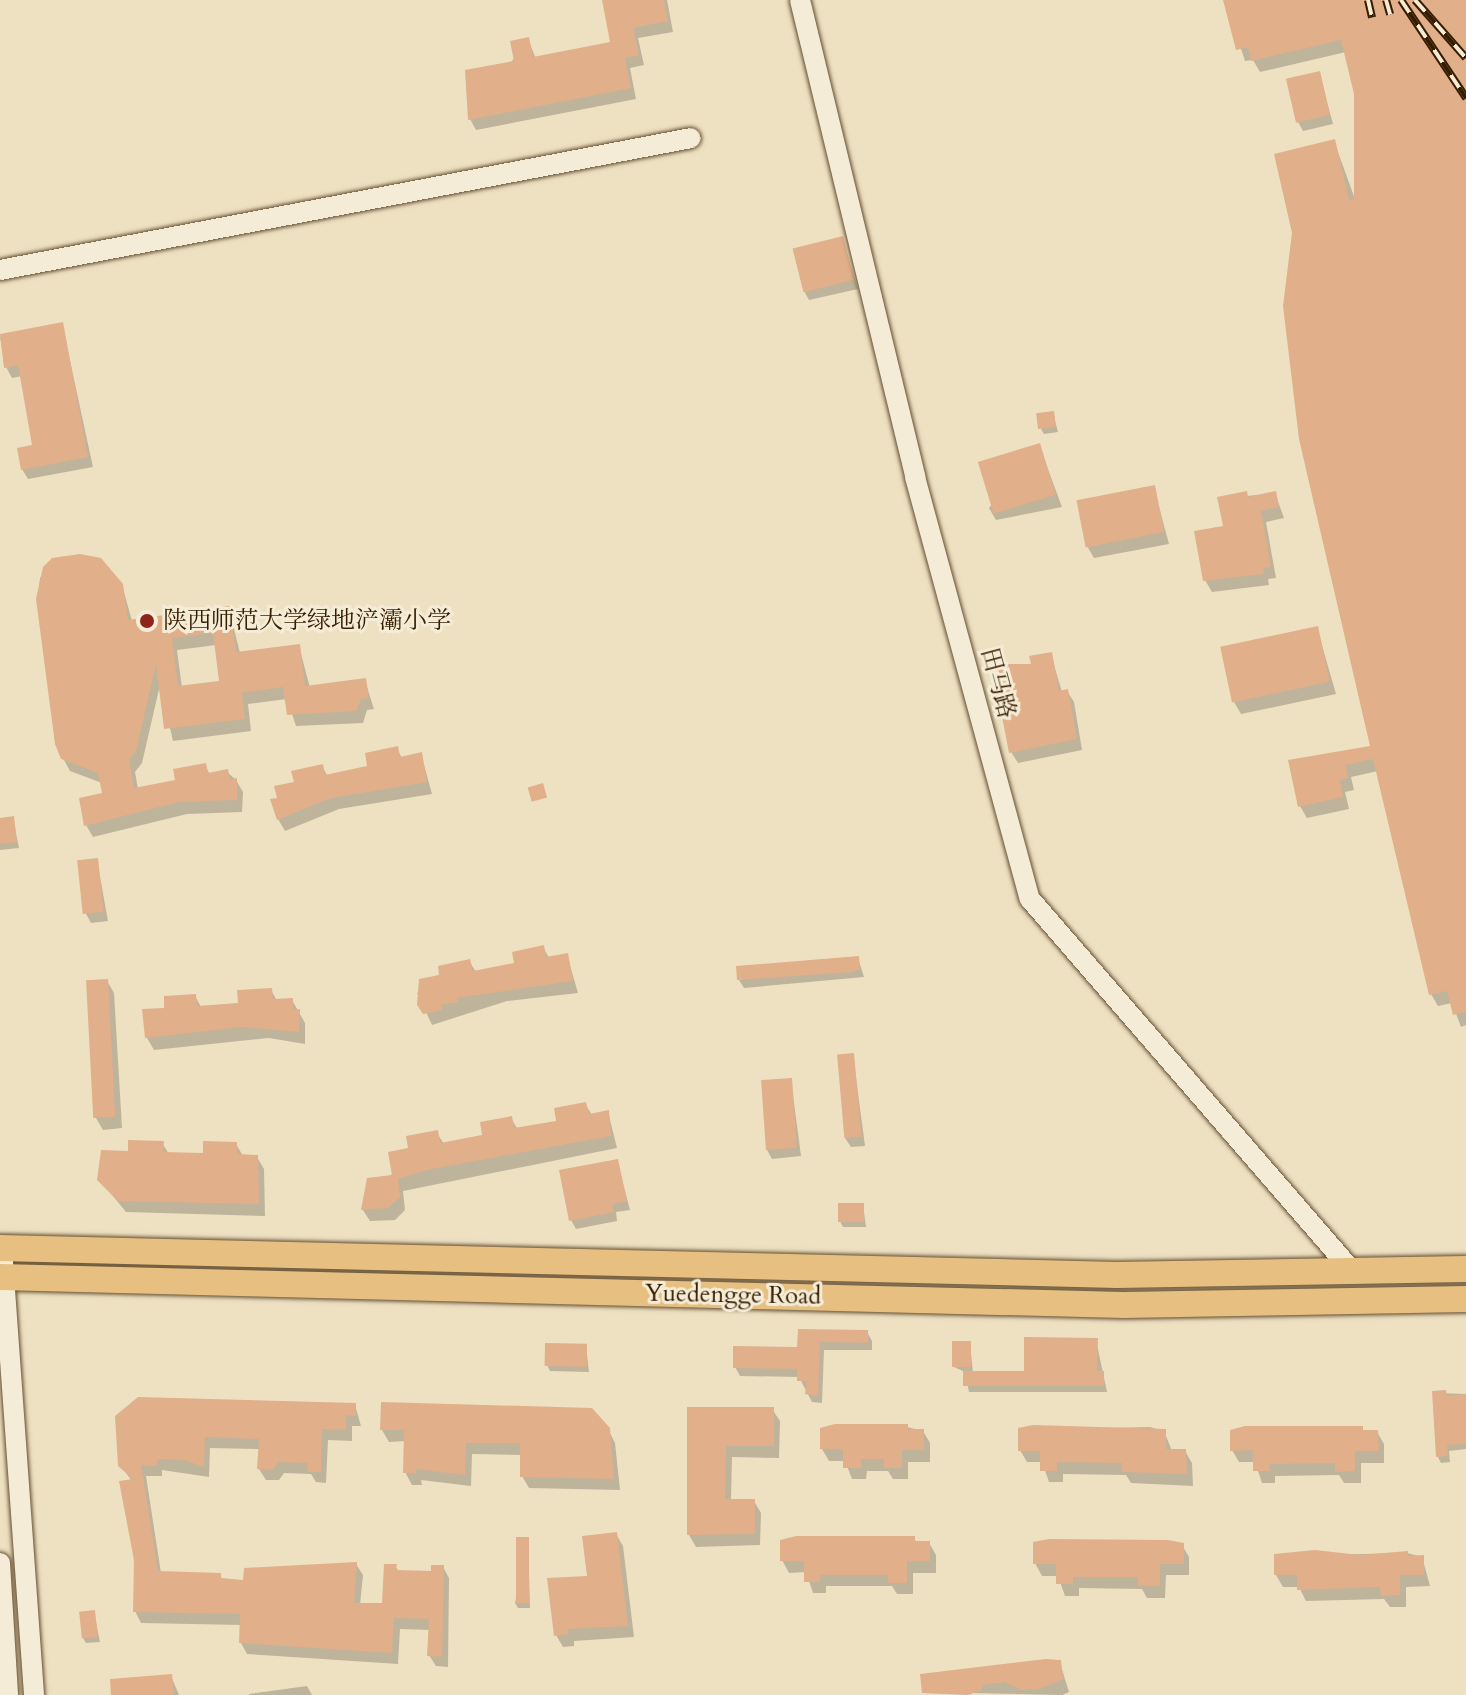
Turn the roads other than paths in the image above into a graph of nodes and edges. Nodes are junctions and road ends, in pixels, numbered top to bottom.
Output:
1 (800, 0) edge
2 (691, 138) dead end
3 (0, 270) edge
4 (0, 1246) edge
5 (1466, 1269) edge
6 (1354, 1273) junction
7 (4, 1277) edge
8 (1466, 1299) edge
9 (0, 1563) edge
10 (8, 1695) edge
11 (34, 1695) edge

1 - 6 street, 田马路
2 - 3 street
4 - 6 main road, Yuedengge Road
4 - 7 street
5 - 6 main road, Yuedengge Road
7 - 8 main road, Yuedengge Road
7 - 11 street
9 - 10 street

